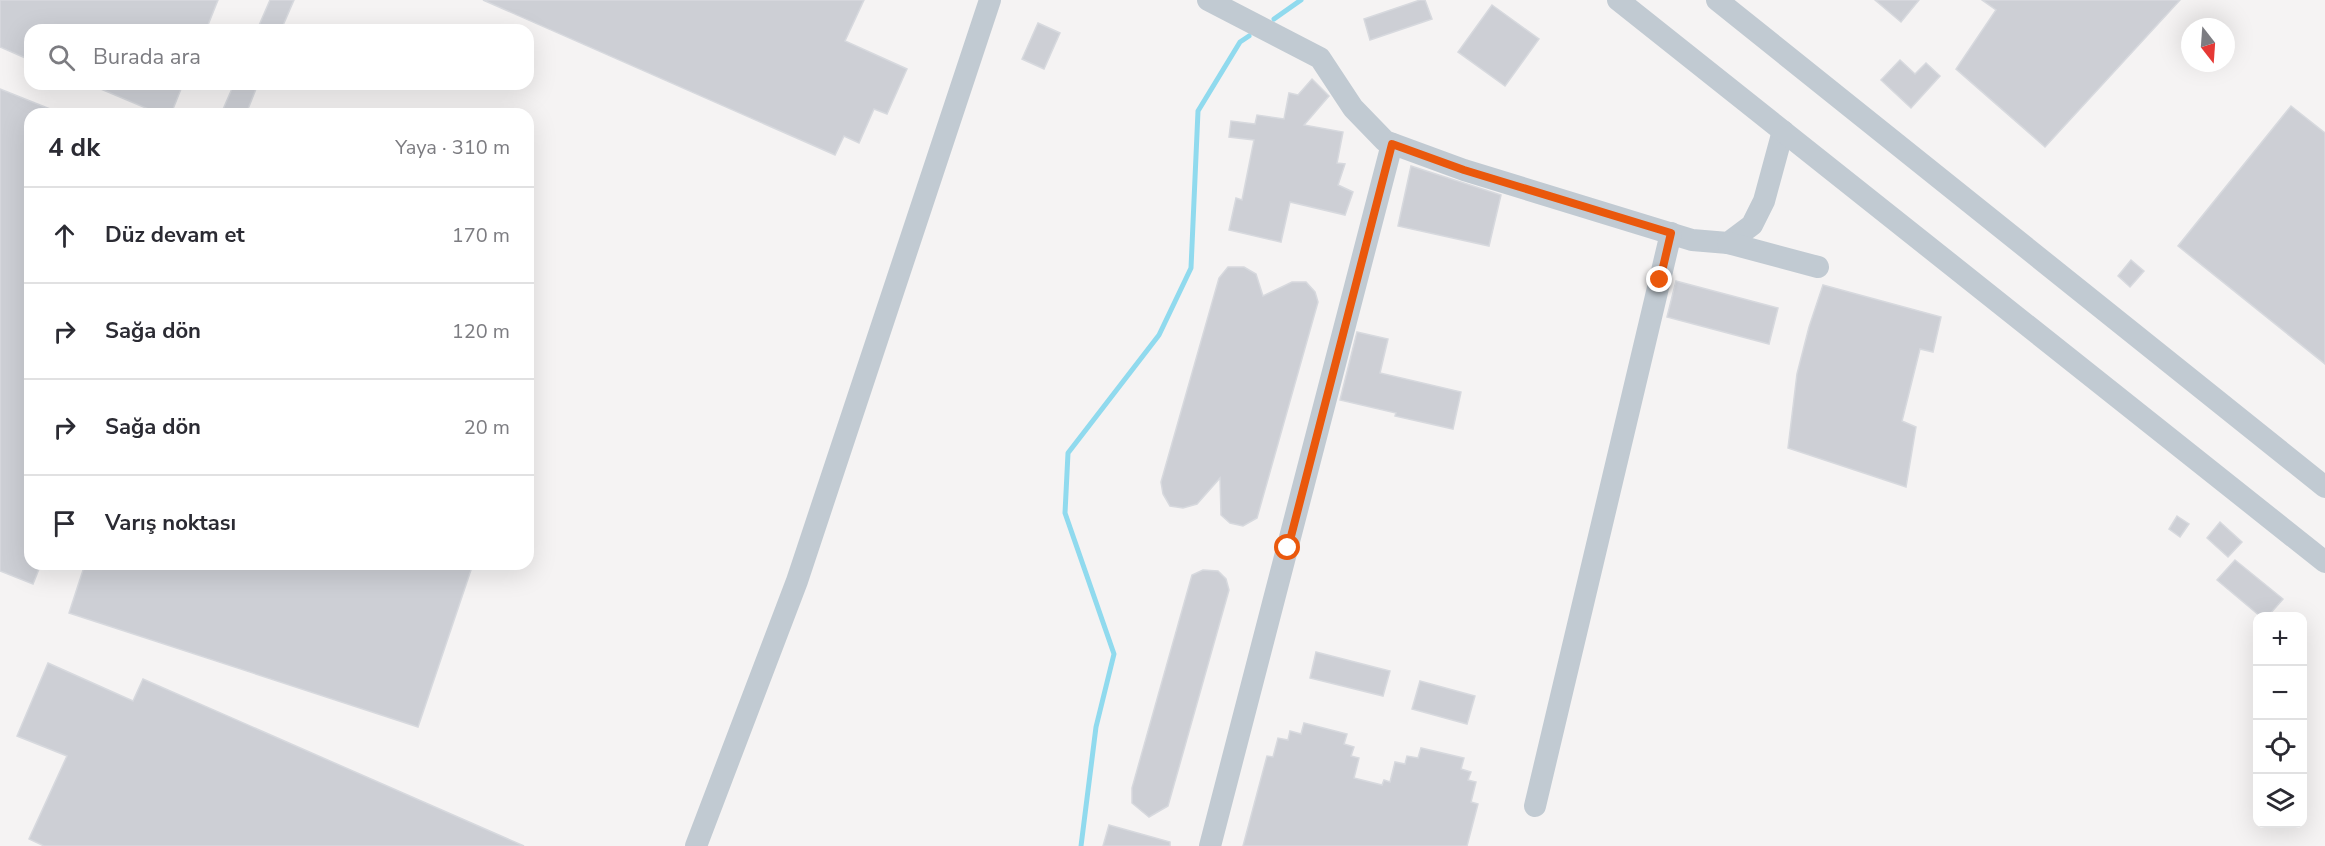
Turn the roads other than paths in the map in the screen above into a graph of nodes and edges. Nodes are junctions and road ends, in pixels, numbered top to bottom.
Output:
1 (990, 0) edge
2 (1208, 0) edge
3 (1618, 0) edge
4 (1717, 0) edge
5 (1783, 131) junction
6 (1392, 144) junction
7 (1671, 233) junction
8 (1728, 243) junction
9 (1818, 267) dead end
10 (2325, 487) edge
11 (2325, 562) edge
12 (1535, 806) dead end
13 (696, 846) edge
14 (1210, 846) edge

1 - 13 street
2 - 6 street
3 - 5 street
4 - 10 street
5 - 8 street
5 - 11 street
6 - 7 street
6 - 14 street
7 - 8 street
7 - 12 street
8 - 9 street

